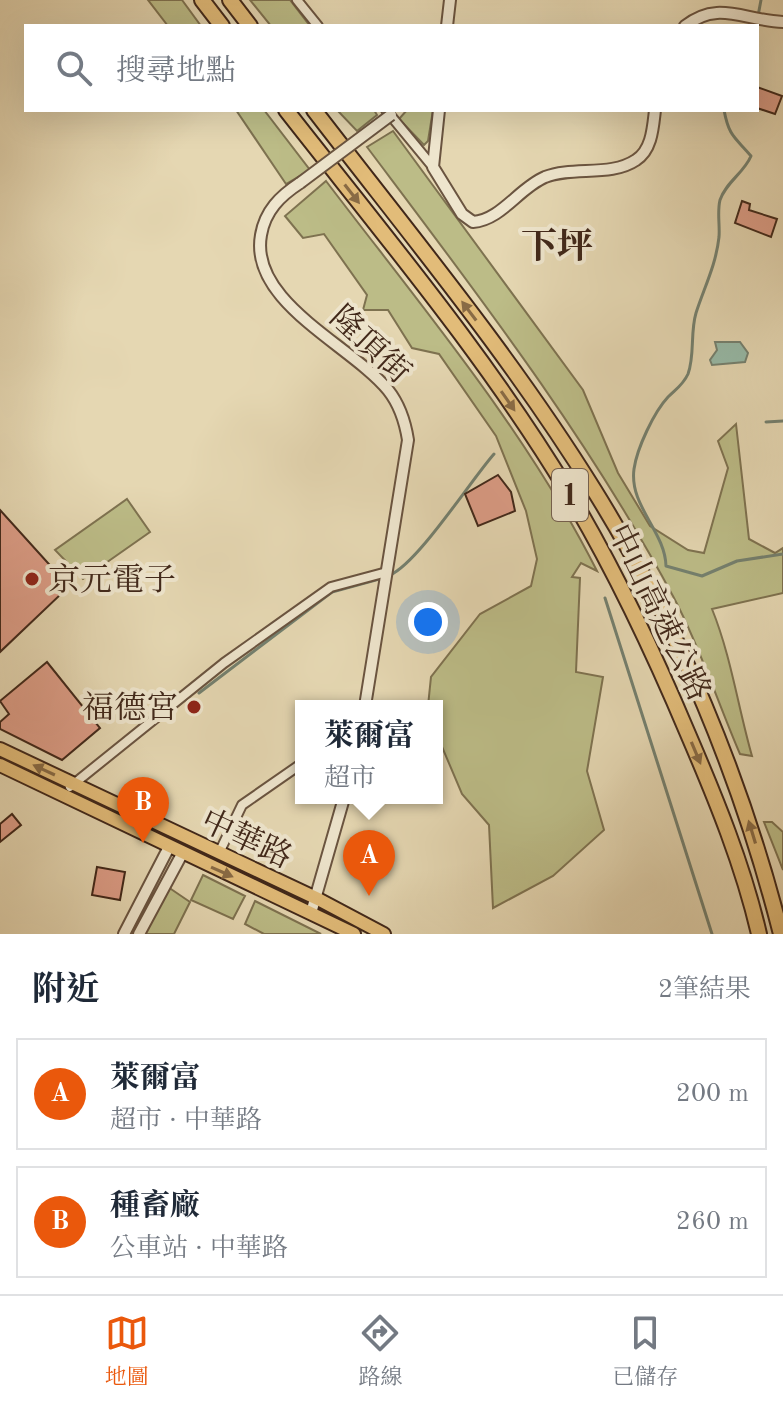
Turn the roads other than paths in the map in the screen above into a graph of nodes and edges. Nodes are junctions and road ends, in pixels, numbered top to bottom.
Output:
1 (202, 0) edge
2 (230, 0) edge
3 (297, 0) edge
4 (450, 0) edge
5 (783, 22) edge
6 (220, 24) edge
7 (248, 24) edge
8 (316, 24) edge
9 (447, 24) edge
10 (687, 24) edge
11 (288, 112) edge
12 (316, 112) edge
13 (391, 112) edge
14 (439, 112) edge
15 (655, 112) edge
16 (433, 167) junction
17 (387, 572) junction
18 (366, 700) edge
19 (0, 749) edge
20 (0, 765) edge
21 (295, 768) edge
22 (71, 783) junction
23 (66, 797) junction
24 (342, 804) edge
25 (169, 847) junction
26 (219, 853) junction
27 (182, 854) junction
28 (318, 899) junction
29 (311, 913) junction
30 (124, 934) edge
31 (139, 934) edge
32 (354, 934) edge
33 (384, 934) edge
34 (759, 934) edge
35 (781, 934) edge

1 - 6 highway
2 - 7 highway
3 - 8 street
4 - 9 street
5 - 10 street
11 -> 34 highway, 中山高速公路 / 1
35 -> 12 highway, 中山高速公路 / 1
13 - 16 street
13 - 17 street, 隆頂街, bridge
14 - 16 street
15 - 16 street
17 - 18 street, 隆頂街
17 - 22 street
22 -> 19 main road, 中華路
20 - 23 main road, 中華路
21 - 26 street
22 - 23 street
22 - 26 main road, 中華路
23 - 25 main road, 中華路
24 - 28 street
25 - 27 main road, 中華路
25 - 30 street
26 - 28 main road, 中華路
27 -> 29 main road, 中華路
27 - 31 street
28 - 29 street
28 - 33 main road, 中華路
29 - 32 main road, 中華路

